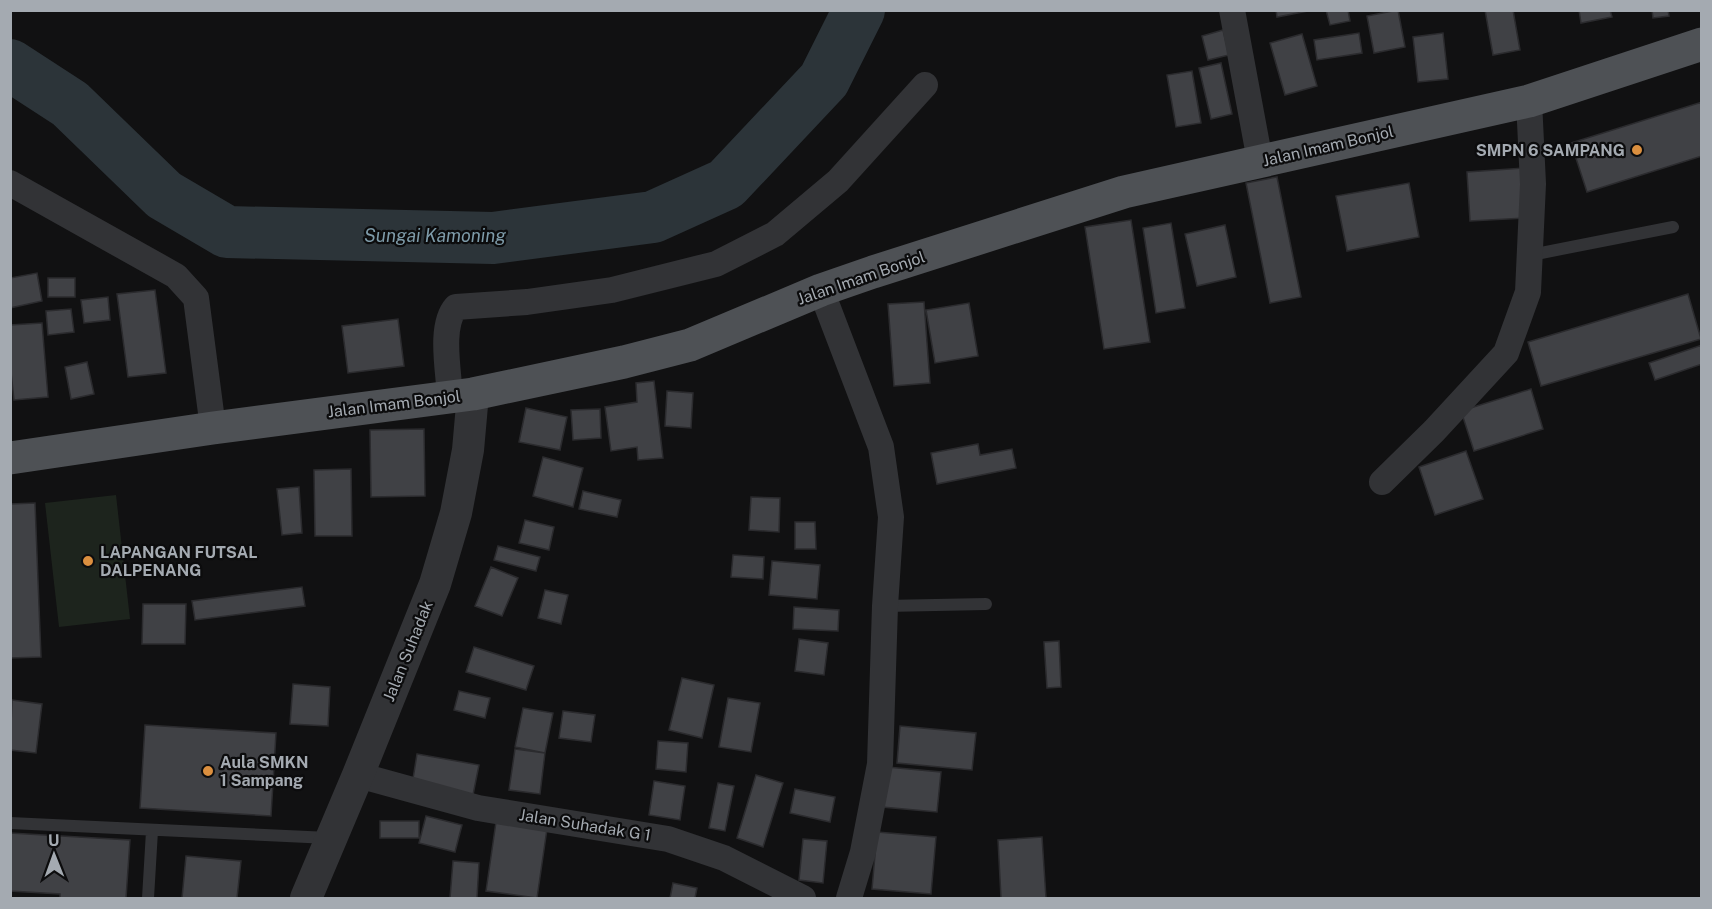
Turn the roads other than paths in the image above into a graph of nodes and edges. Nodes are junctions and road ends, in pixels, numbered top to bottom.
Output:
1 (1232, 10) edge
2 (1701, 44) edge
3 (925, 85) dead end
4 (1529, 101) junction
5 (1260, 161) junction
6 (10, 183) edge
7 (1673, 227) dead end
8 (1531, 255) junction
9 (821, 290) junction
10 (462, 395) junction
11 (213, 428) junction
12 (10, 458) edge
13 (1382, 482) dead end
14 (986, 604) dead end
15 (885, 606) junction
16 (358, 775) junction
17 (10, 823) edge
18 (152, 831) junction
19 (331, 838) junction
20 (148, 898) edge
21 (306, 898) edge
22 (803, 898) edge
23 (849, 898) edge

1 - 5 street
2 - 4 main road, Jalan Imam Bonjol
3 - 10 street
4 - 5 main road, Jalan Imam Bonjol
4 - 8 street
5 - 9 main road, Jalan Imam Bonjol
6 - 11 street
7 - 8 lane
8 - 13 street
9 - 10 main road, Jalan Imam Bonjol
9 - 15 street
10 - 11 main road, Jalan Imam Bonjol
10 - 16 street, Jalan Suhadak
11 - 12 main road, Jalan Imam Bonjol
14 - 15 lane
15 - 23 street
16 - 19 street, Jalan Suhadak
16 - 22 street, Jalan Suhadak G 1
17 - 18 lane
18 - 19 lane
18 - 20 lane
19 - 21 street, Jalan Suhadak

